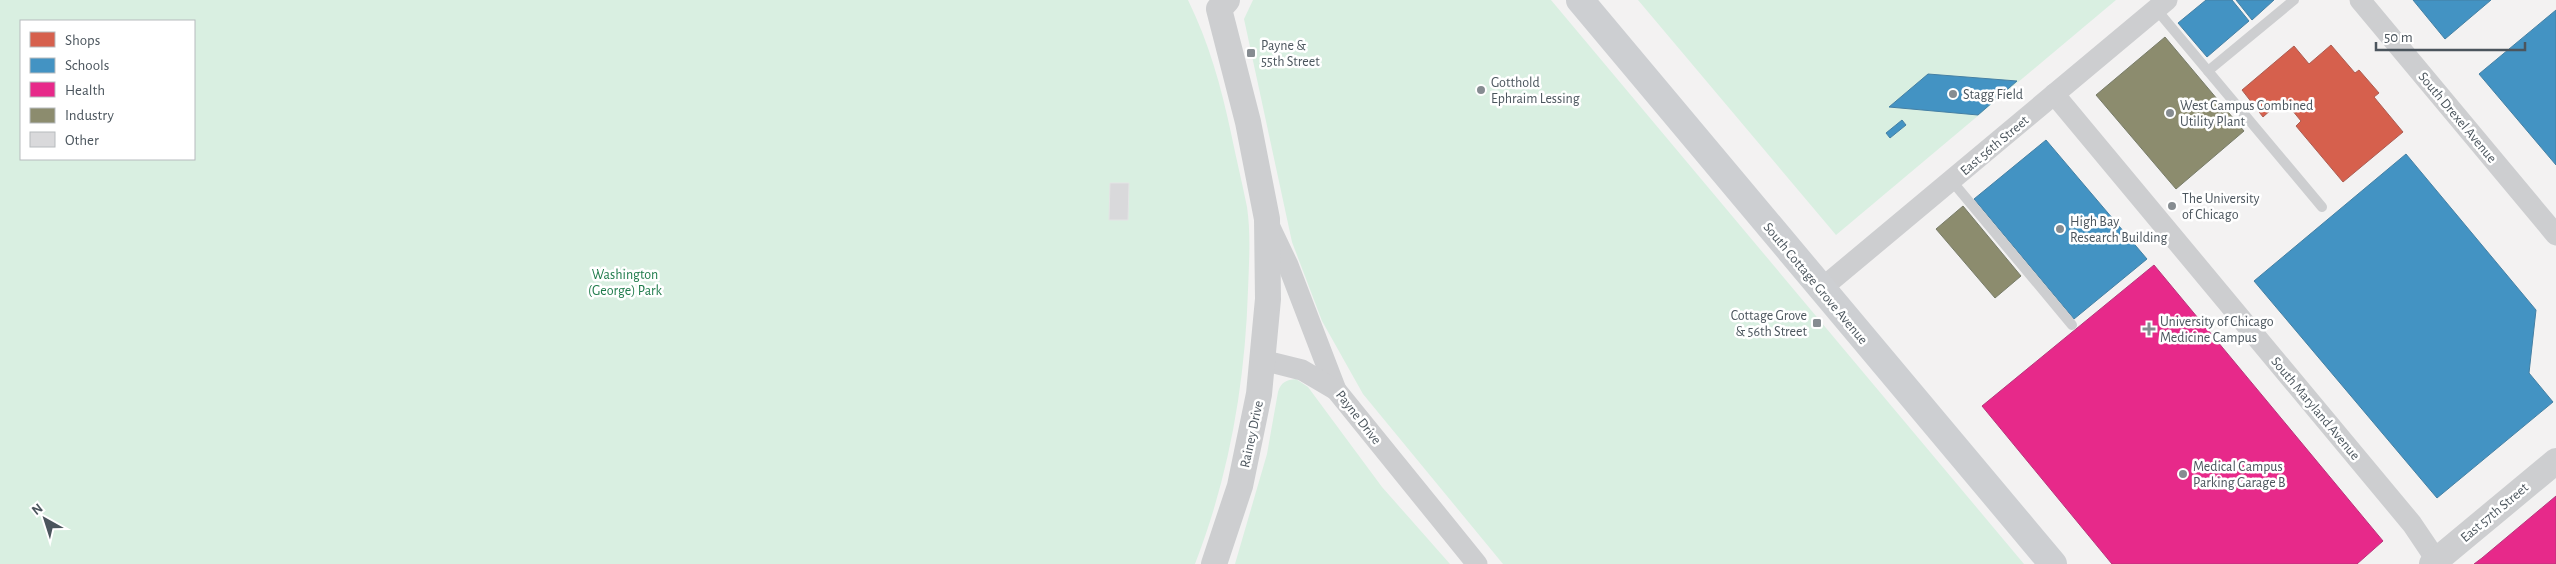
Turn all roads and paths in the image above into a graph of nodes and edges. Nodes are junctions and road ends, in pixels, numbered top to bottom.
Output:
1 (1580, 0) edge
2 (2294, 0) edge
3 (2360, 0) edge
4 (1220, 3) edge
5 (2161, 5) edge
6 (2208, 71) junction
7 (2054, 94) junction
8 (1951, 180) junction
9 (2322, 207) dead end
10 (1267, 219) junction
11 (2556, 235) edge
12 (1821, 289) junction
13 (1268, 299) joint
14 (2072, 325) dead end
15 (1262, 360) junction
16 (1336, 390) junction
17 (2556, 461) edge
18 (2436, 563) edge
19 (1214, 564) edge
20 (1478, 564) edge
21 (2053, 564) edge

1 - 12 main road, South Cottage Grove Avenue
2 - 6 lane
3 - 11 street, South Drexel Avenue
4 - 10 street, Payne Drive
5 - 6 lane
5 - 7 street, East 56th Street
6 - 9 lane
7 - 8 street, East 56th Street
7 - 18 street, South Maryland Avenue
8 - 12 street, East 56th Street
8 - 14 lane
10 - 13 street, Payne Drive
10 - 16 street, Payne Drive
12 - 21 main road, South Cottage Grove Avenue
13 - 15 street, Rainey Drive
15 - 16 street
15 - 19 street, Rainey Drive
16 - 20 street, Payne Drive
17 - 18 street, East 57th Street

